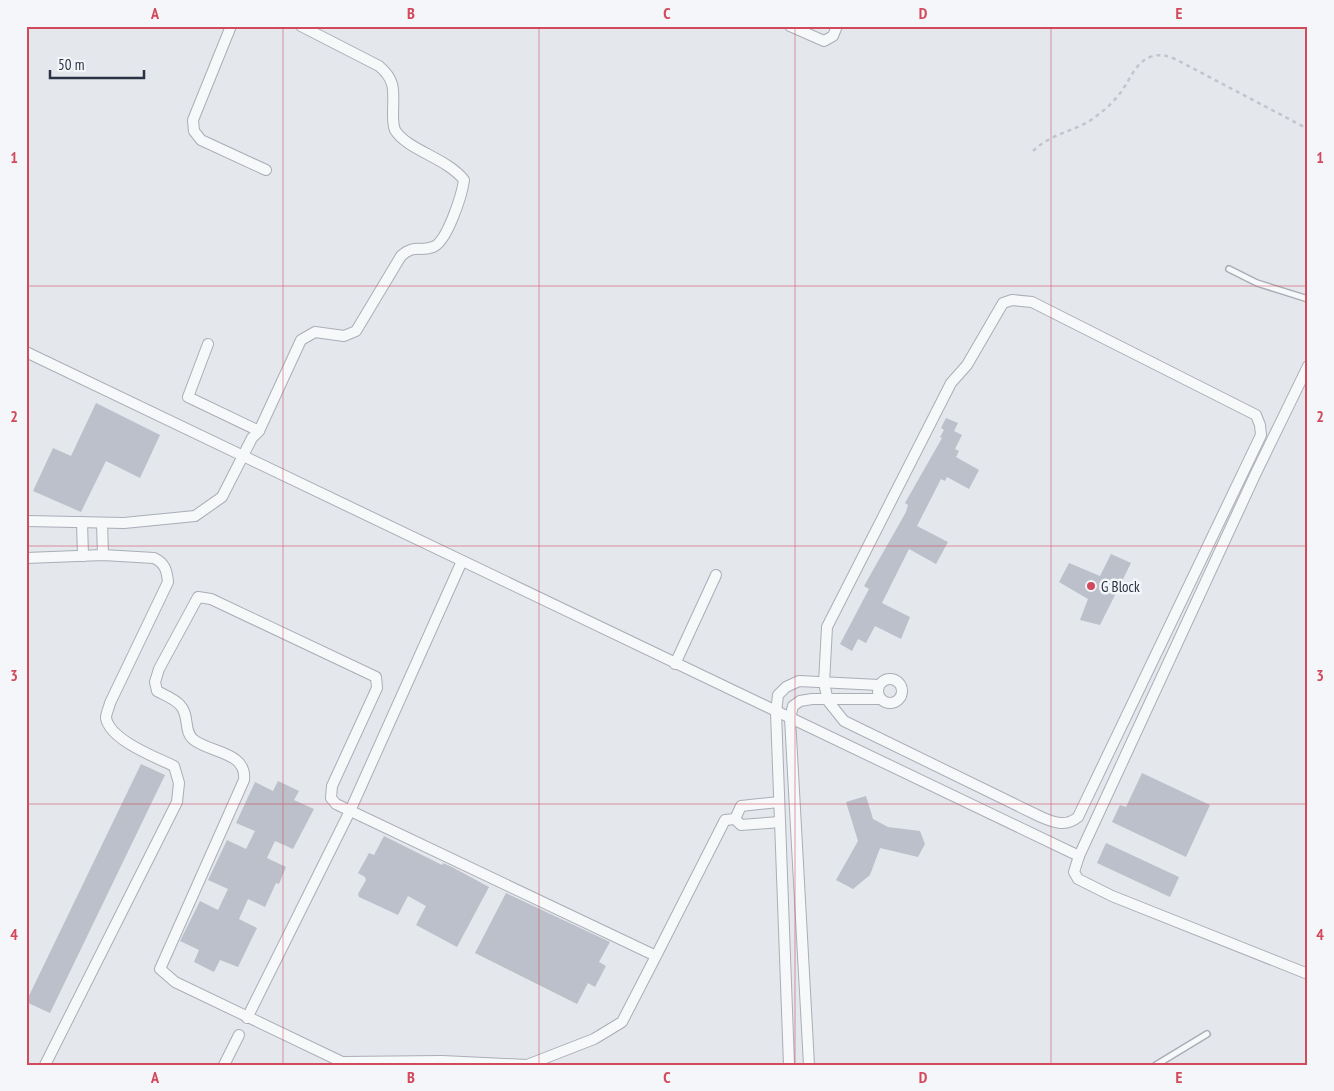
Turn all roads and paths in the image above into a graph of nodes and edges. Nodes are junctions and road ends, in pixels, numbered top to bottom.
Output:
1 (231, 26) edge
2 (301, 26) edge
3 (790, 26) edge
4 (837, 26) edge
5 (1308, 129) edge
6 (1033, 151) dead end
7 (266, 170) dead end
8 (1229, 269) dead end
9 (1308, 299) edge
10 (208, 344) dead end
11 (26, 352) edge
12 (1308, 366) edge
13 (258, 432) junction
14 (246, 457) junction
15 (26, 521) edge
16 (82, 522) junction
17 (102, 523) junction
18 (103, 555) junction
19 (82, 556) junction
20 (26, 558) edge
21 (462, 561) junction
22 (716, 575) dead end
23 (674, 664) junction
24 (824, 683) junction
25 (879, 686) junction
26 (881, 699) junction
27 (828, 701) junction
28 (776, 713) junction
29 (790, 718) junction
30 (779, 802) junction
31 (350, 811) junction
32 (735, 819) junction
33 (780, 822) junction
34 (1079, 856) junction
35 (656, 956) junction
36 (1308, 974) edge
37 (247, 1018) junction
38 (1206, 1034) dead end
39 (239, 1035) dead end
40 (442, 1063) edge
41 (45, 1065) edge
42 (224, 1065) edge
43 (789, 1065) edge
44 (809, 1065) edge
45 (1156, 1065) edge

1 - 7 street
2 - 13 street
3 - 4 street
5 - 6 path
8 - 9 lane
10 - 13 street
11 - 14 street
12 - 34 street
13 - 14 street
14 - 17 street
14 - 21 street
15 - 16 street
16 - 17 street
16 - 19 street
17 - 18 street
18 - 19 street
18 - 41 street
19 - 20 street
21 - 23 street
21 - 31 street
22 - 23 street
23 - 28 street
24 - 25 street
24 - 27 street
24 - 27 street
24 - 28 street
25 - 26 street
25 - 26 street
26 - 27 street
27 - 29 street
28 - 29 street
28 - 30 street
29 - 34 street
29 - 44 street
30 - 32 street
30 - 33 street
31 - 35 street
31 - 37 street
31 - 37 street
32 - 33 street
32 - 35 street
33 - 43 street
34 - 36 street
35 - 40 street
37 - 40 street
38 - 45 lane
39 - 42 street

